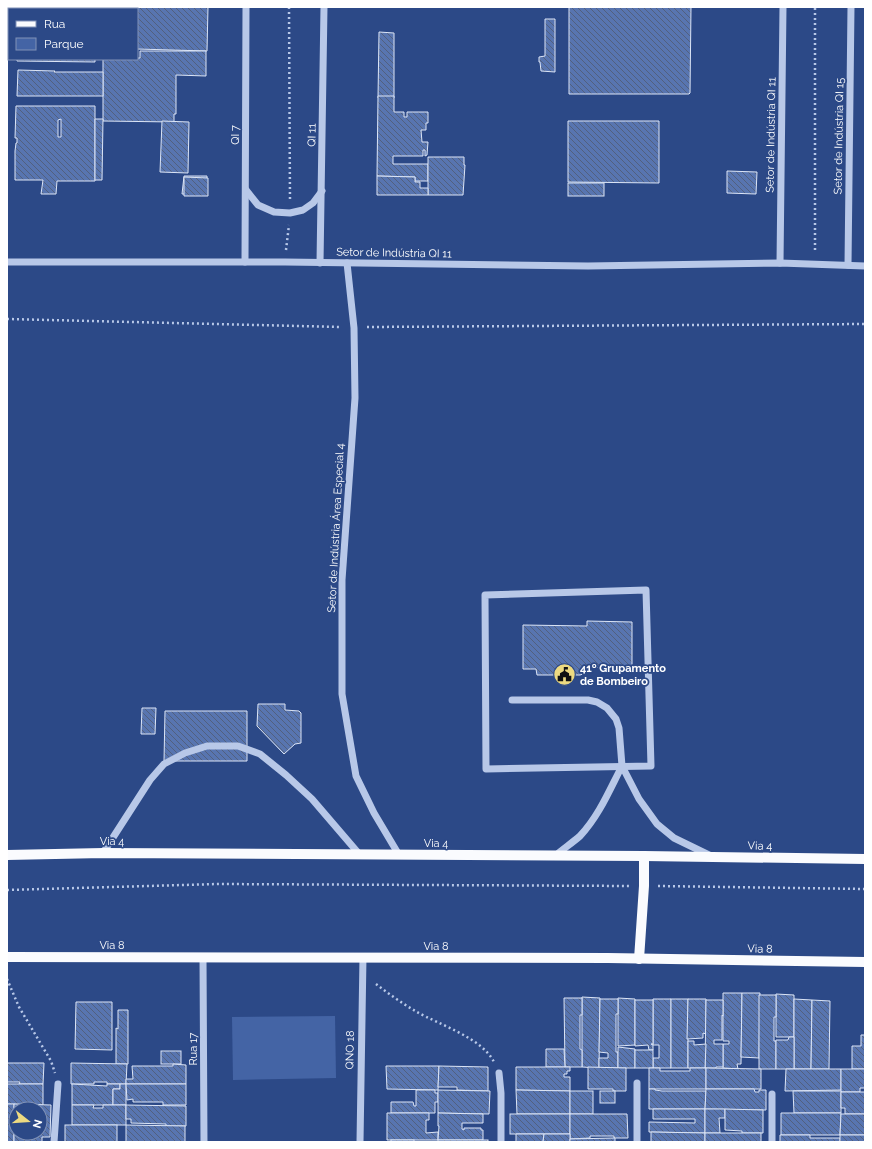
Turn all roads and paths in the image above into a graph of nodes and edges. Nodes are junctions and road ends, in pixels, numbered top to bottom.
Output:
1 (246, 7) edge
2 (289, 7) edge
3 (324, 7) edge
4 (783, 7) edge
5 (815, 7) edge
6 (851, 7) edge
7 (246, 190) junction
8 (322, 191) junction
9 (290, 213) junction
10 (7, 262) edge
11 (245, 262) junction
12 (285, 262) junction
13 (320, 263) junction
14 (347, 263) junction
15 (780, 263) junction
16 (815, 264) junction
17 (848, 265) junction
18 (865, 266) edge
19 (7, 319) edge
20 (865, 324) edge
21 (354, 328) junction
22 (512, 700) dead end
23 (622, 766) junction
24 (103, 853) junction
25 (7, 855) edge
26 (360, 855) junction
27 (399, 855) junction
28 (555, 856) junction
29 (644, 856) junction
30 (714, 858) junction
31 (865, 859) edge
32 (644, 886) junction
33 (865, 889) edge
34 (7, 890) edge
35 (7, 957) edge
36 (203, 957) junction
37 (363, 958) junction
38 (639, 959) junction
39 (865, 962) edge
40 (363, 974) junction
41 (7, 979) edge
42 (499, 1073) joint
43 (638, 1083) dead end
44 (58, 1084) joint
45 (772, 1094) dead end
46 (54, 1142) edge
47 (204, 1142) edge
48 (360, 1142) edge
49 (501, 1142) edge
50 (637, 1142) edge
51 (772, 1142) edge

1 - 7 street, QI 7
2 - 9 path
3 - 8 street, QI 11
4 - 15 street, Setor de Indústria QI 11
5 - 16 path
6 - 17 street, Setor de Indústria QI 15
7 - 9 street
7 - 11 street, QI 7
8 - 9 street
8 - 13 street, QI 11
9 - 12 path
10 - 11 street, Setor de Indústria QI 11
11 - 12 street, Setor de Indústria QI 11
12 - 13 street, Setor de Indústria QI 11
13 - 14 street, Setor de Indústria QI 11
14 - 15 street, Setor de Indústria QI 11
14 - 21 street, Setor de Indústria Área Especial 4
15 - 16 street, Setor de Indústria QI 11
16 - 17 street, Setor de Indústria QI 11
17 - 18 street, Setor de Indústria QI 11
19 - 21 path
20 - 21 path
21 - 27 street, Setor de Indústria Área Especial 4
22 - 23 street
23 - 23 street
23 - 28 street
23 - 30 street
24 - 25 main road, Via 4
24 - 26 main road, Via 4
24 - 26 street
26 - 27 main road, Via 4
27 - 28 main road, Via 4
28 - 29 main road, Via 4
29 - 30 main road, Via 4
29 - 32 main road
30 - 31 main road, Via 4
32 - 33 path
32 - 34 path
32 - 38 main road
35 - 36 main road, Via 8
36 - 37 main road, Via 8
36 - 47 street, Rua 17
37 - 38 main road, Via 8
37 - 40 street, QNO 18
38 - 39 main road, Via 8
40 - 42 path
40 - 48 street, QNO 18
41 - 44 path
42 - 49 street
43 - 50 street
44 - 46 street
45 - 51 street

